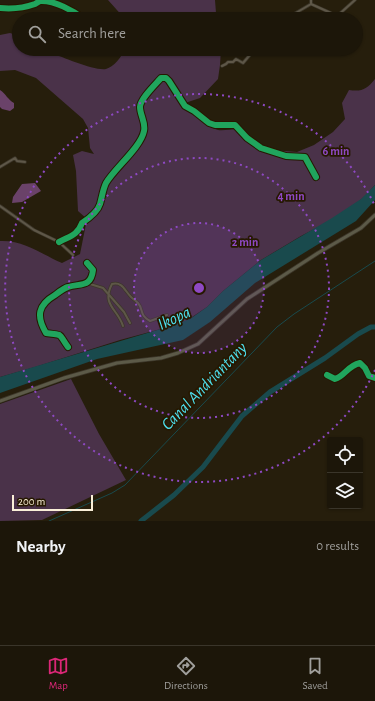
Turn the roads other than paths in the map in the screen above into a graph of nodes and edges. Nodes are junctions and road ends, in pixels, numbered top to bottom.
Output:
1 (311, 0) edge
2 (355, 0) edge
3 (311, 4) junction
4 (0, 8) edge
5 (73, 12) edge
6 (300, 12) edge
7 (329, 12) edge
8 (343, 12) edge
9 (249, 56) edge
10 (222, 66) dead end
11 (25, 162) dead end
12 (0, 167) edge
13 (316, 177) dead end
14 (0, 206) edge
15 (375, 215) edge
16 (59, 242) junction
17 (73, 255) dead end
18 (87, 263) dead end
19 (91, 278) junction
20 (108, 294) junction
21 (167, 315) dead end
22 (130, 323) dead end
23 (123, 326) dead end
24 (68, 347) dead end
25 (328, 375) dead end
26 (375, 378) edge
27 (0, 401) edge

1 - 3 street
2 - 8 street
3 - 6 street
3 - 7 street
4 - 5 street
9 - 10 street
11 - 12 street
13 - 16 street
14 - 16 street
15 - 27 main road
16 - 17 street
18 - 19 street
19 - 20 street
19 - 24 street
20 - 21 street
20 - 22 street
20 - 23 street
25 - 26 street

